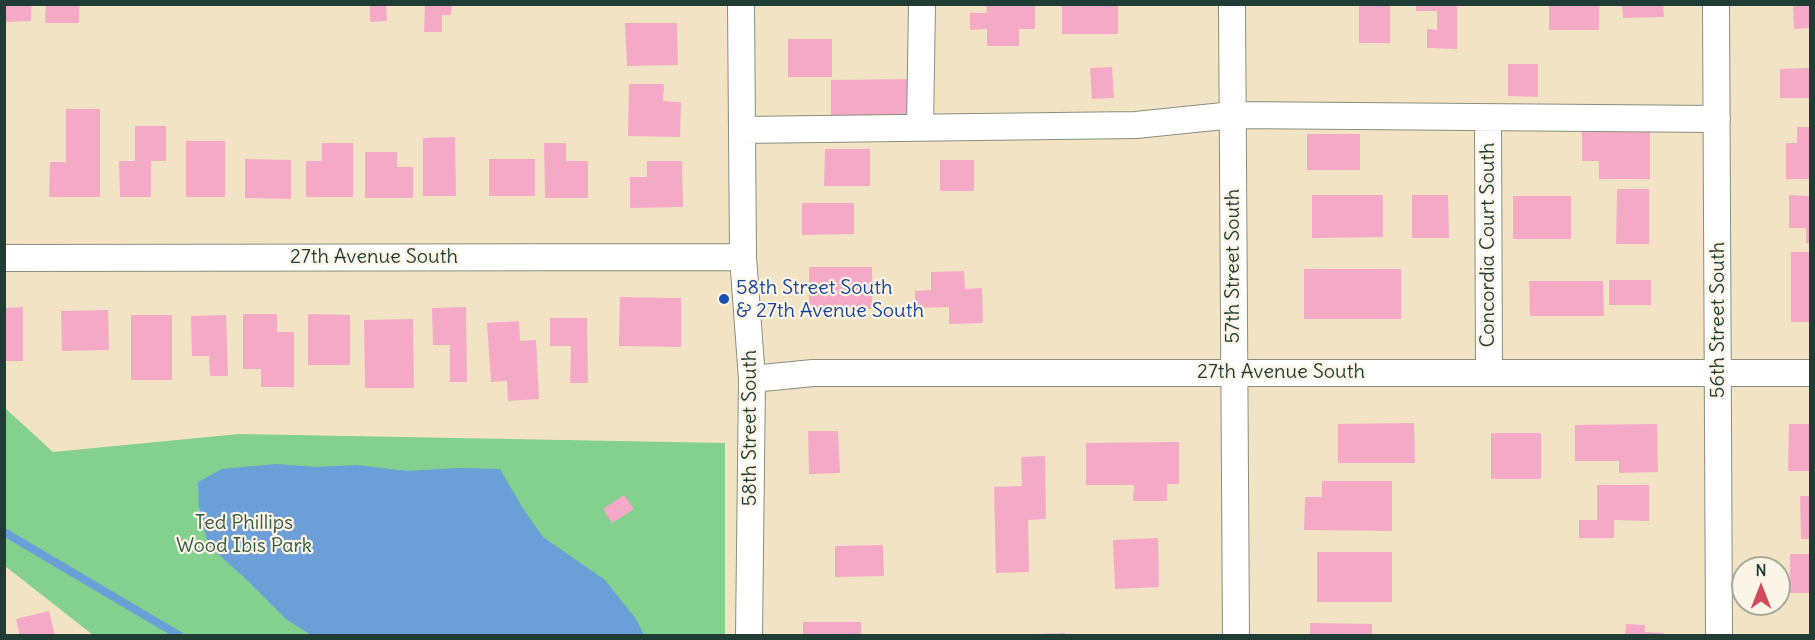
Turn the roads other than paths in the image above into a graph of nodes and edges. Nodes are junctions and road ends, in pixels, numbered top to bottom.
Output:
1 (741, 4) edge
2 (922, 4) edge
3 (1232, 4) edge
4 (1716, 4) edge
5 (1233, 115) junction
6 (1488, 118) junction
7 (1717, 119) junction
8 (920, 127) junction
9 (742, 130) junction
10 (743, 256) junction
11 (4, 258) edge
12 (1489, 371) junction
13 (1233, 373) junction
14 (1718, 373) junction
15 (1810, 373) edge
16 (752, 379) junction
17 (749, 636) edge
18 (1236, 636) edge
19 (1719, 636) edge

1 - 9 street, 58th Street South
2 - 8 street
3 - 5 street, 57th Street South
4 - 7 street, 56th Street South
5 - 6 street
5 - 8 street
5 - 13 street, 57th Street South
6 - 7 street
6 - 12 street, Concordia Court South
7 - 14 street, 56th Street South
8 - 9 street
9 - 10 street, 58th Street South
10 - 11 street, 27th Avenue South
10 - 16 street, 58th Street South
12 - 13 street, 27th Avenue South
12 - 14 street, 27th Avenue South
13 - 16 street, 27th Avenue South
13 - 18 street, 57th Street South
14 - 15 street, 27th Avenue South
14 - 19 street, 56th Street South
16 - 17 street, 58th Street South

